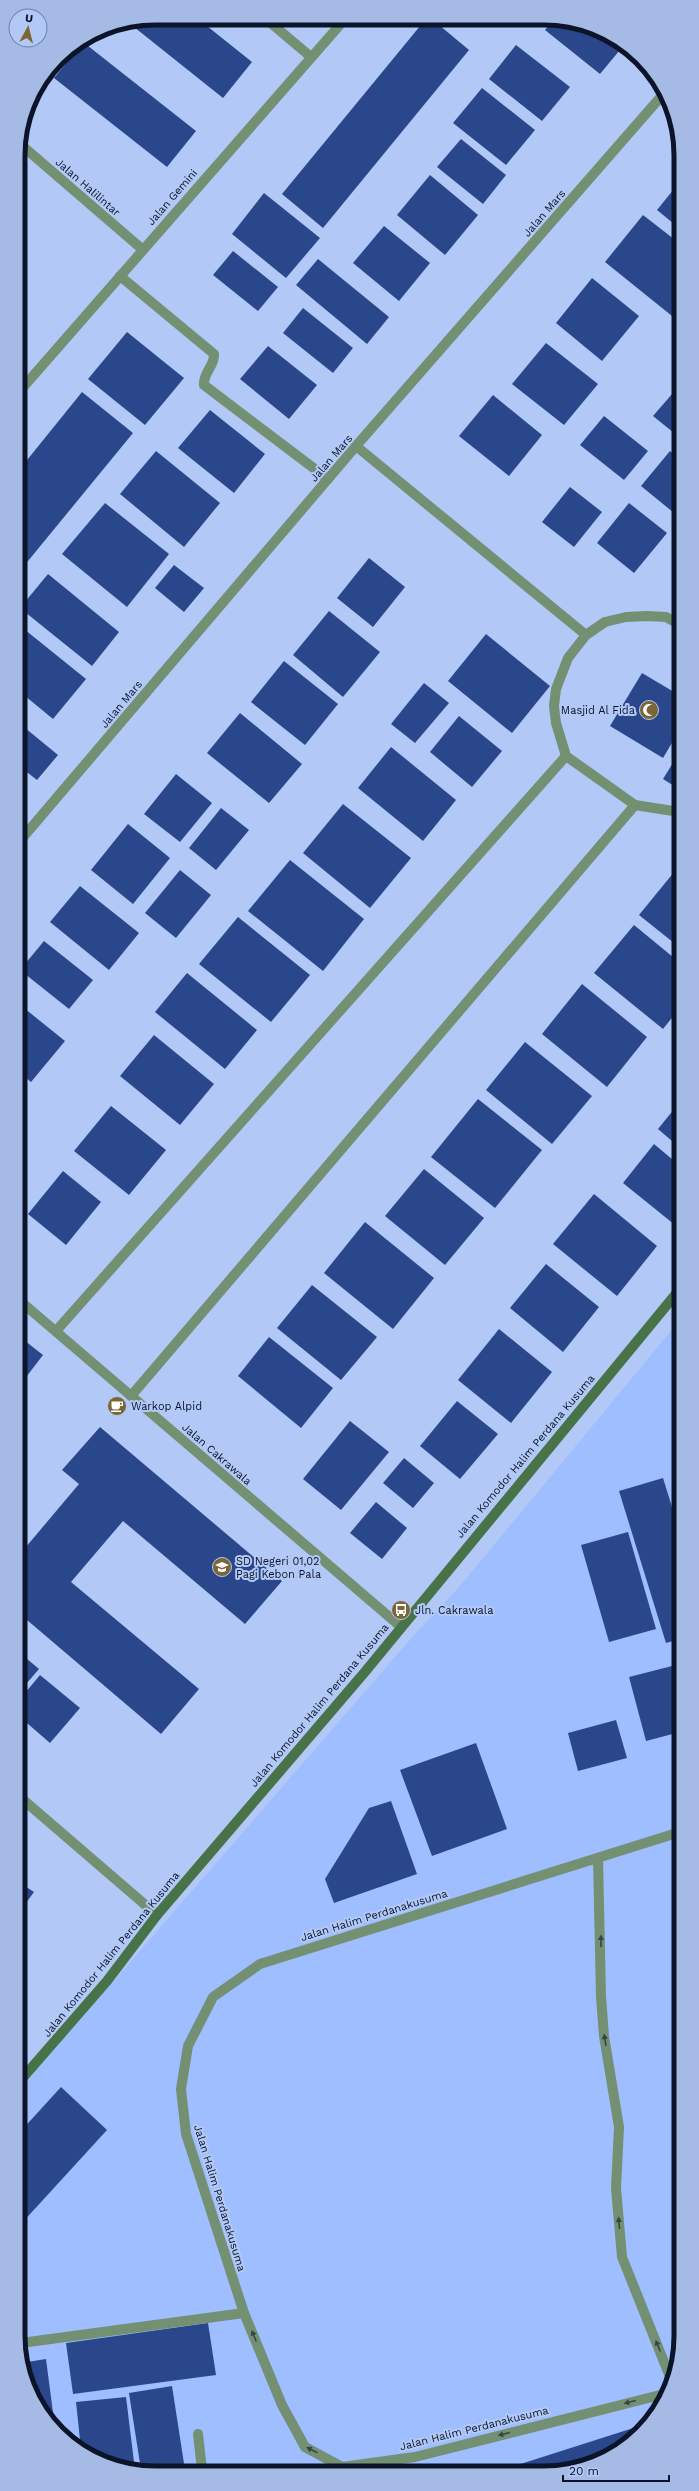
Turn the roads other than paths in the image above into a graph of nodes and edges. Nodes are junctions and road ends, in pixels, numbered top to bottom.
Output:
1 (273, 25) edge
2 (340, 25) edge
3 (311, 57) junction
4 (660, 97) edge
5 (25, 148) edge
6 (142, 250) junction
7 (120, 276) junction
8 (25, 384) edge
9 (356, 446) junction
10 (328, 480) junction
11 (674, 622) edge
12 (586, 635) junction
13 (566, 756) junction
14 (635, 805) junction
15 (674, 812) edge
16 (25, 835) edge
17 (674, 1296) edge
18 (25, 1304) edge
19 (56, 1331) junction
20 (131, 1396) junction
21 (400, 1626) junction
22 (25, 1801) edge
23 (674, 1834) edge
24 (598, 1858) junction
25 (157, 1914) junction
26 (25, 2075) edge
27 (244, 2314) junction
28 (25, 2342) edge
29 (669, 2374) edge
30 (661, 2394) edge
31 (198, 2434) dead end
32 (202, 2466) edge
33 (340, 2466) edge
34 (349, 2466) edge

1 - 3 street
2 - 3 street, Jalan Gemini
3 - 6 street, Jalan Gemini
4 - 9 street, Jalan Mars
5 - 6 street, Jalan Halilintar
6 - 7 street, Jalan Gemini
7 - 8 street, Jalan Gemini
7 - 10 street
9 - 10 street, Jalan Mars
9 - 12 street
10 - 16 street, Jalan Mars
11 - 12 street
12 - 13 street
13 - 14 street
13 - 19 street
14 - 15 street
14 - 20 street
17 - 21 street, Jalan Komodor Halim Perdana Kusuma
18 - 19 street, Jalan Cakrawala
19 - 20 street, Jalan Cakrawala
20 - 21 street, Jalan Cakrawala
21 - 25 street, Jalan Komodor Halim Perdana Kusuma
22 - 25 street
23 - 24 street, Jalan Halim Perdanakusuma
24 - 27 street, Jalan Halim Perdanakusuma
29 -> 24 street
25 - 26 street, Jalan Komodor Halim Perdana Kusuma
27 - 28 street
33 -> 27 street, Jalan Halim Perdanakusuma
30 -> 34 street, Jalan Halim Perdanakusuma
31 - 32 street

